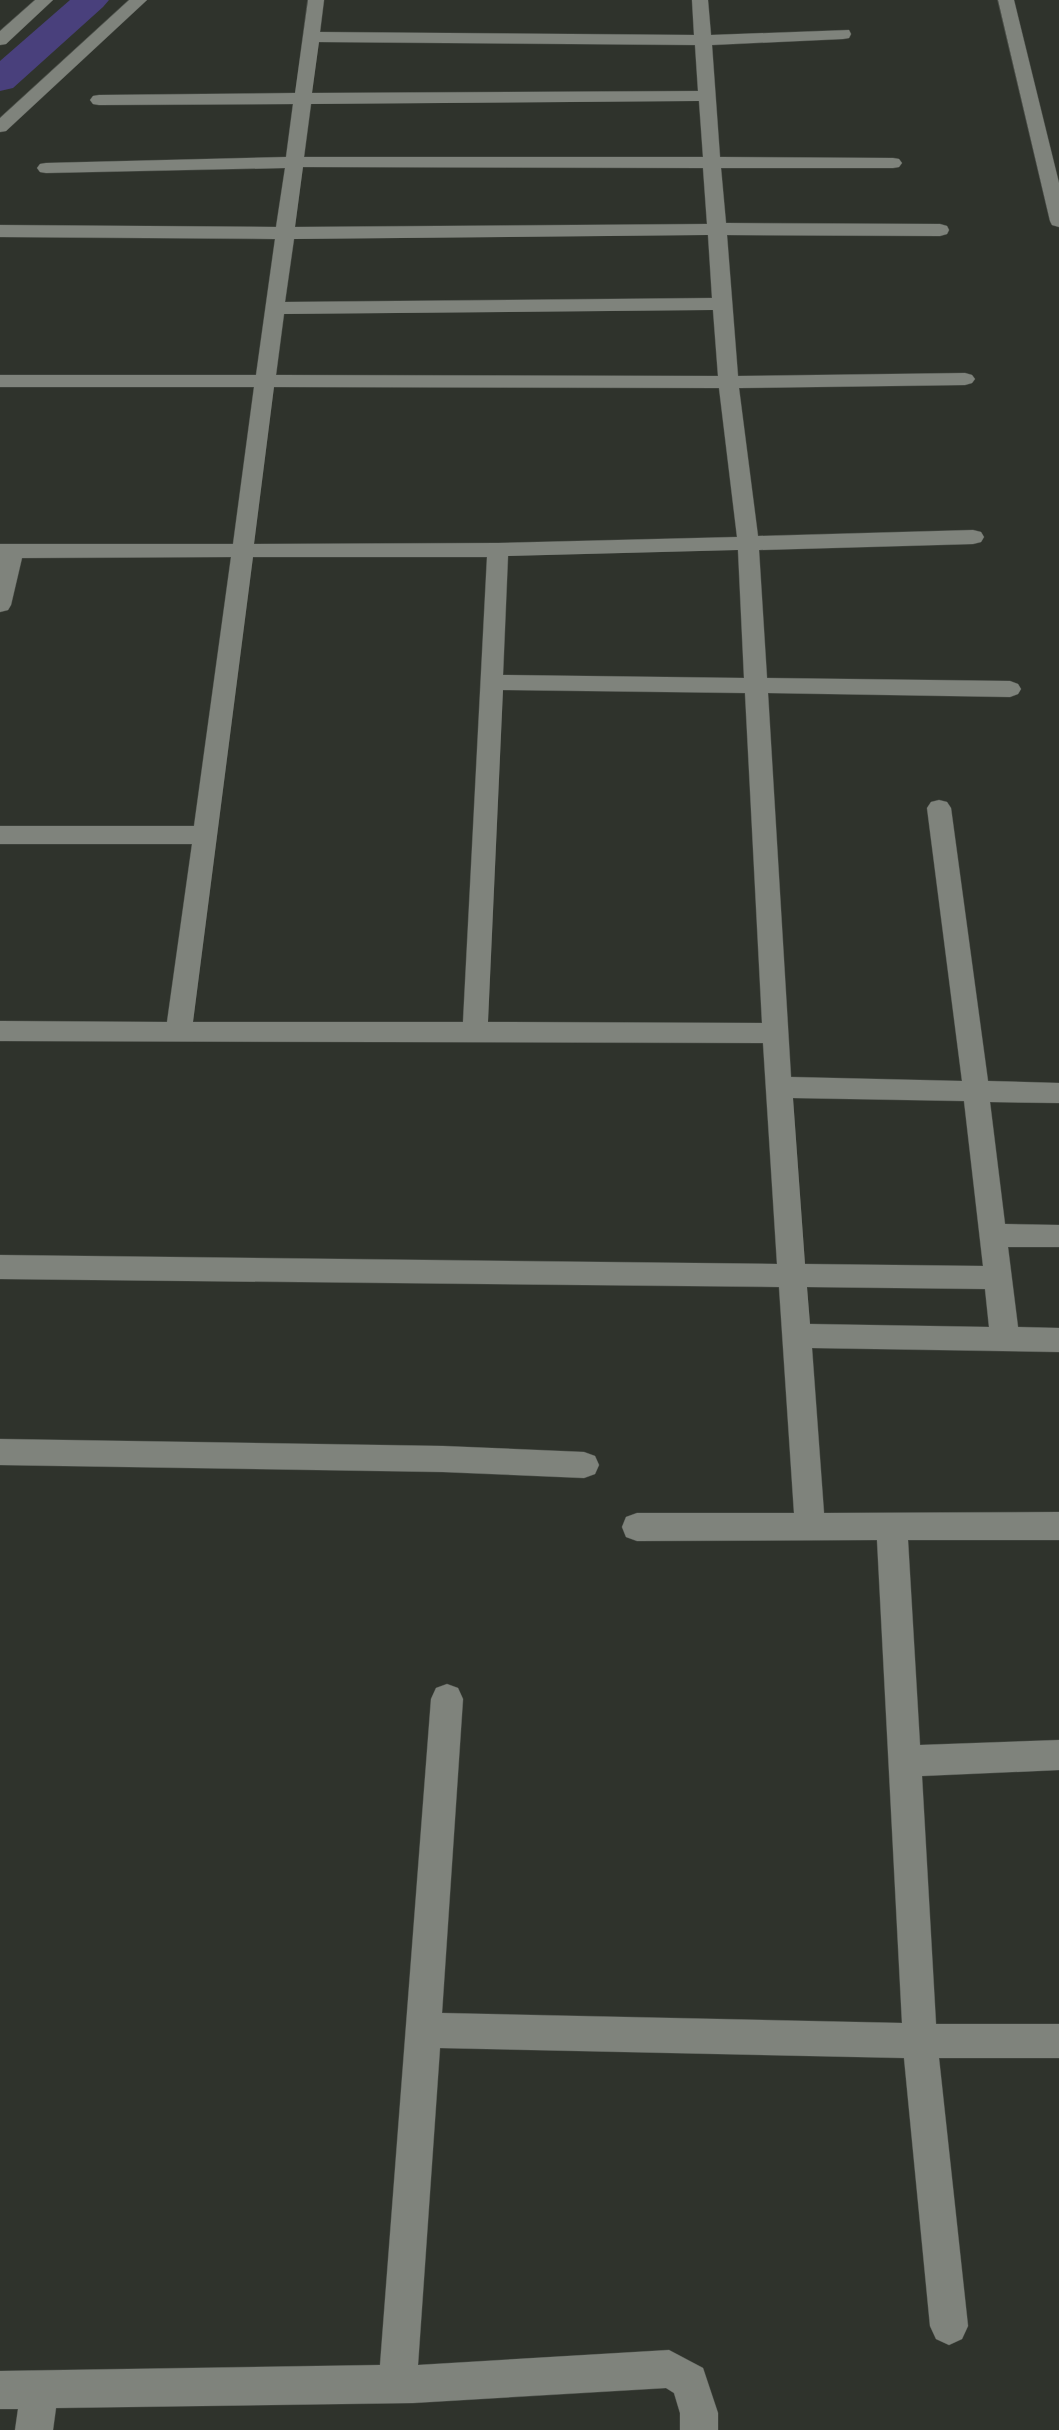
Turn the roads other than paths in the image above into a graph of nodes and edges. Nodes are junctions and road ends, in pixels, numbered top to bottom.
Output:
1 (45, 0) edge
2 (139, 0) edge
3 (316, 0) edge
4 (700, 0) edge
5 (1006, 0) edge
6 (843, 34) dead end
7 (311, 37) junction
8 (0, 40) edge
9 (703, 40) junction
10 (707, 96) junction
11 (303, 97) junction
12 (99, 100) dead end
13 (0, 127) edge
14 (295, 162) junction
15 (712, 163) junction
16 (892, 163) dead end
17 (46, 168) dead end
18 (1059, 221) edge
19 (716, 229) junction
20 (940, 230) dead end
21 (0, 231) edge
22 (285, 233) junction
23 (722, 304) junction
24 (275, 308) junction
25 (965, 379) dead end
26 (265, 380) junction
27 (0, 381) edge
28 (728, 382) junction
29 (974, 537) dead end
30 (748, 543) junction
31 (244, 549) junction
32 (498, 550) junction
33 (6, 551) edge
34 (0, 605) edge
35 (492, 682) junction
36 (756, 687) junction
37 (1010, 689) dead end
38 (939, 808) dead end
39 (0, 835) edge
40 (205, 835) junction
41 (179, 1030) junction
42 (0, 1031) edge
43 (475, 1032) junction
44 (775, 1033) junction
45 (779, 1087) junction
46 (976, 1092) junction
47 (1059, 1093) edge
48 (992, 1235) junction
49 (1059, 1236) edge
50 (0, 1266) edge
51 (792, 1275) junction
52 (996, 1278) junction
53 (796, 1336) junction
54 (1005, 1339) junction
55 (1059, 1340) edge
56 (0, 1452) edge
57 (584, 1465) dead end
58 (1059, 1526) edge
59 (637, 1527) dead end
60 (810, 1527) junction
61 (892, 1527) junction
62 (448, 1698) dead end
63 (1059, 1755) edge
64 (906, 1761) junction
65 (424, 2030) junction
66 (1059, 2040) edge
67 (920, 2041) junction
68 (949, 2326) dead end
69 (398, 2384) junction
70 (0, 2390) edge
71 (40, 2390) junction
72 (34, 2430) edge
73 (700, 2430) edge

1 - 8 street
2 - 13 street
3 - 7 street
4 - 9 street
5 - 18 street
6 - 9 street
7 - 9 street
7 - 11 street
9 - 10 street
10 - 11 street
10 - 15 street
11 - 12 street
11 - 14 street
14 - 15 street
14 - 17 street
14 - 22 street
15 - 16 street
15 - 19 street
19 - 20 street
19 - 22 street
19 - 23 street
21 - 22 street
22 - 24 street
23 - 24 street
23 - 28 street
24 - 26 street
25 - 28 street
26 - 27 street
26 - 28 street
26 - 31 street
28 - 30 street
29 - 30 street
30 - 32 street
30 - 36 street
31 - 32 street
31 - 33 street
31 - 40 street
32 - 35 street
33 - 34 street
35 - 36 street
35 - 43 street
36 - 37 street
36 - 44 street
38 - 46 street
39 - 40 street
40 - 41 street
41 - 42 street
41 - 43 street
43 - 44 street
44 - 45 street
45 - 46 street
45 - 51 street
46 - 47 street
46 - 48 street
48 - 49 street
48 - 52 street
50 - 51 street
51 - 52 street
51 - 53 street
52 - 54 street
53 - 54 street
53 - 60 street
54 - 55 street
56 - 57 street
58 - 61 street
59 - 60 street
60 - 61 street
61 - 64 street
62 - 65 street
63 - 64 street
64 - 67 street
65 - 67 street
65 - 69 street
66 - 67 street
67 - 68 street
69 - 71 street
69 - 73 street
70 - 71 street
71 - 72 street

